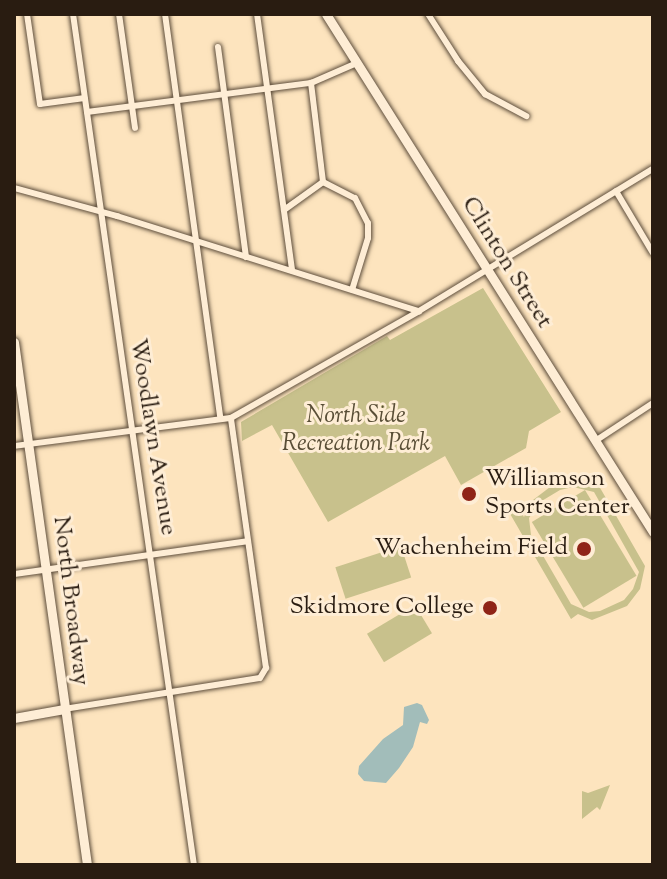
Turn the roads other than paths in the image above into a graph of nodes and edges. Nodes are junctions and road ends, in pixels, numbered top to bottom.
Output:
1 (27, 14) edge
2 (73, 14) edge
3 (119, 14) edge
4 (165, 14) edge
5 (257, 14) edge
6 (326, 14) edge
7 (428, 14) edge
8 (218, 47) dead end
9 (357, 63) junction
10 (311, 83) junction
11 (267, 89) junction
12 (224, 94) junction
13 (85, 98) junction
14 (177, 100) junction
15 (132, 107) junction
16 (87, 112) junction
17 (526, 116) dead end
18 (135, 128) dead end
19 (653, 169) edge
20 (323, 182) junction
21 (14, 188) edge
22 (616, 191) junction
23 (284, 210) junction
24 (100, 211) junction
25 (197, 241) junction
26 (653, 253) edge
27 (246, 257) junction
28 (485, 269) junction
29 (292, 271) junction
30 (352, 290) junction
31 (419, 311) junction
32 (14, 342) edge
33 (653, 403) edge
34 (220, 418) junction
35 (231, 418) junction
36 (134, 431) junction
37 (595, 441) junction
38 (30, 444) junction
39 (14, 446) edge
40 (653, 532) edge
41 (248, 541) junction
42 (152, 555) junction
43 (46, 569) junction
44 (14, 574) edge
45 (169, 692) junction
46 (64, 709) junction
47 (14, 718) edge
48 (87, 865) edge
49 (194, 865) edge

1 - 13 street
2 - 13 street, Woodlawn Avenue
3 - 15 street
4 - 14 street
5 - 11 street
6 - 9 street, Clinton Street
7 - 17 street
8 - 12 street
9 - 10 street
9 - 28 street, Clinton Street
10 - 11 street
10 - 20 street
11 - 12 street
11 - 23 street
12 - 14 street
12 - 27 street
13 - 16 street, Woodlawn Avenue
14 - 15 street
14 - 25 street
15 - 16 street
15 - 18 street
16 - 24 street, Woodlawn Avenue
19 - 22 street
20 - 23 street
20 - 30 street
21 - 24 street
22 - 26 street
22 - 28 street
23 - 29 street
24 - 25 street
24 - 36 street, Woodlawn Avenue
25 - 27 street
25 - 34 street
27 - 29 street
28 - 31 street
28 - 37 street, Clinton Street
29 - 30 street
30 - 31 street
31 - 35 street
32 - 38 street, North Broadway
33 - 37 street
34 - 35 street
34 - 36 street
35 - 41 street
36 - 38 street
36 - 42 street, Woodlawn Avenue
37 - 40 street, Clinton Street
38 - 39 street
38 - 43 street, North Broadway
41 - 42 street
41 - 45 street
42 - 43 street
42 - 45 street, Woodlawn Avenue
43 - 44 street
43 - 46 street, North Broadway
45 - 46 street
45 - 49 street, Woodlawn Avenue
46 - 47 street
46 - 48 street, North Broadway

